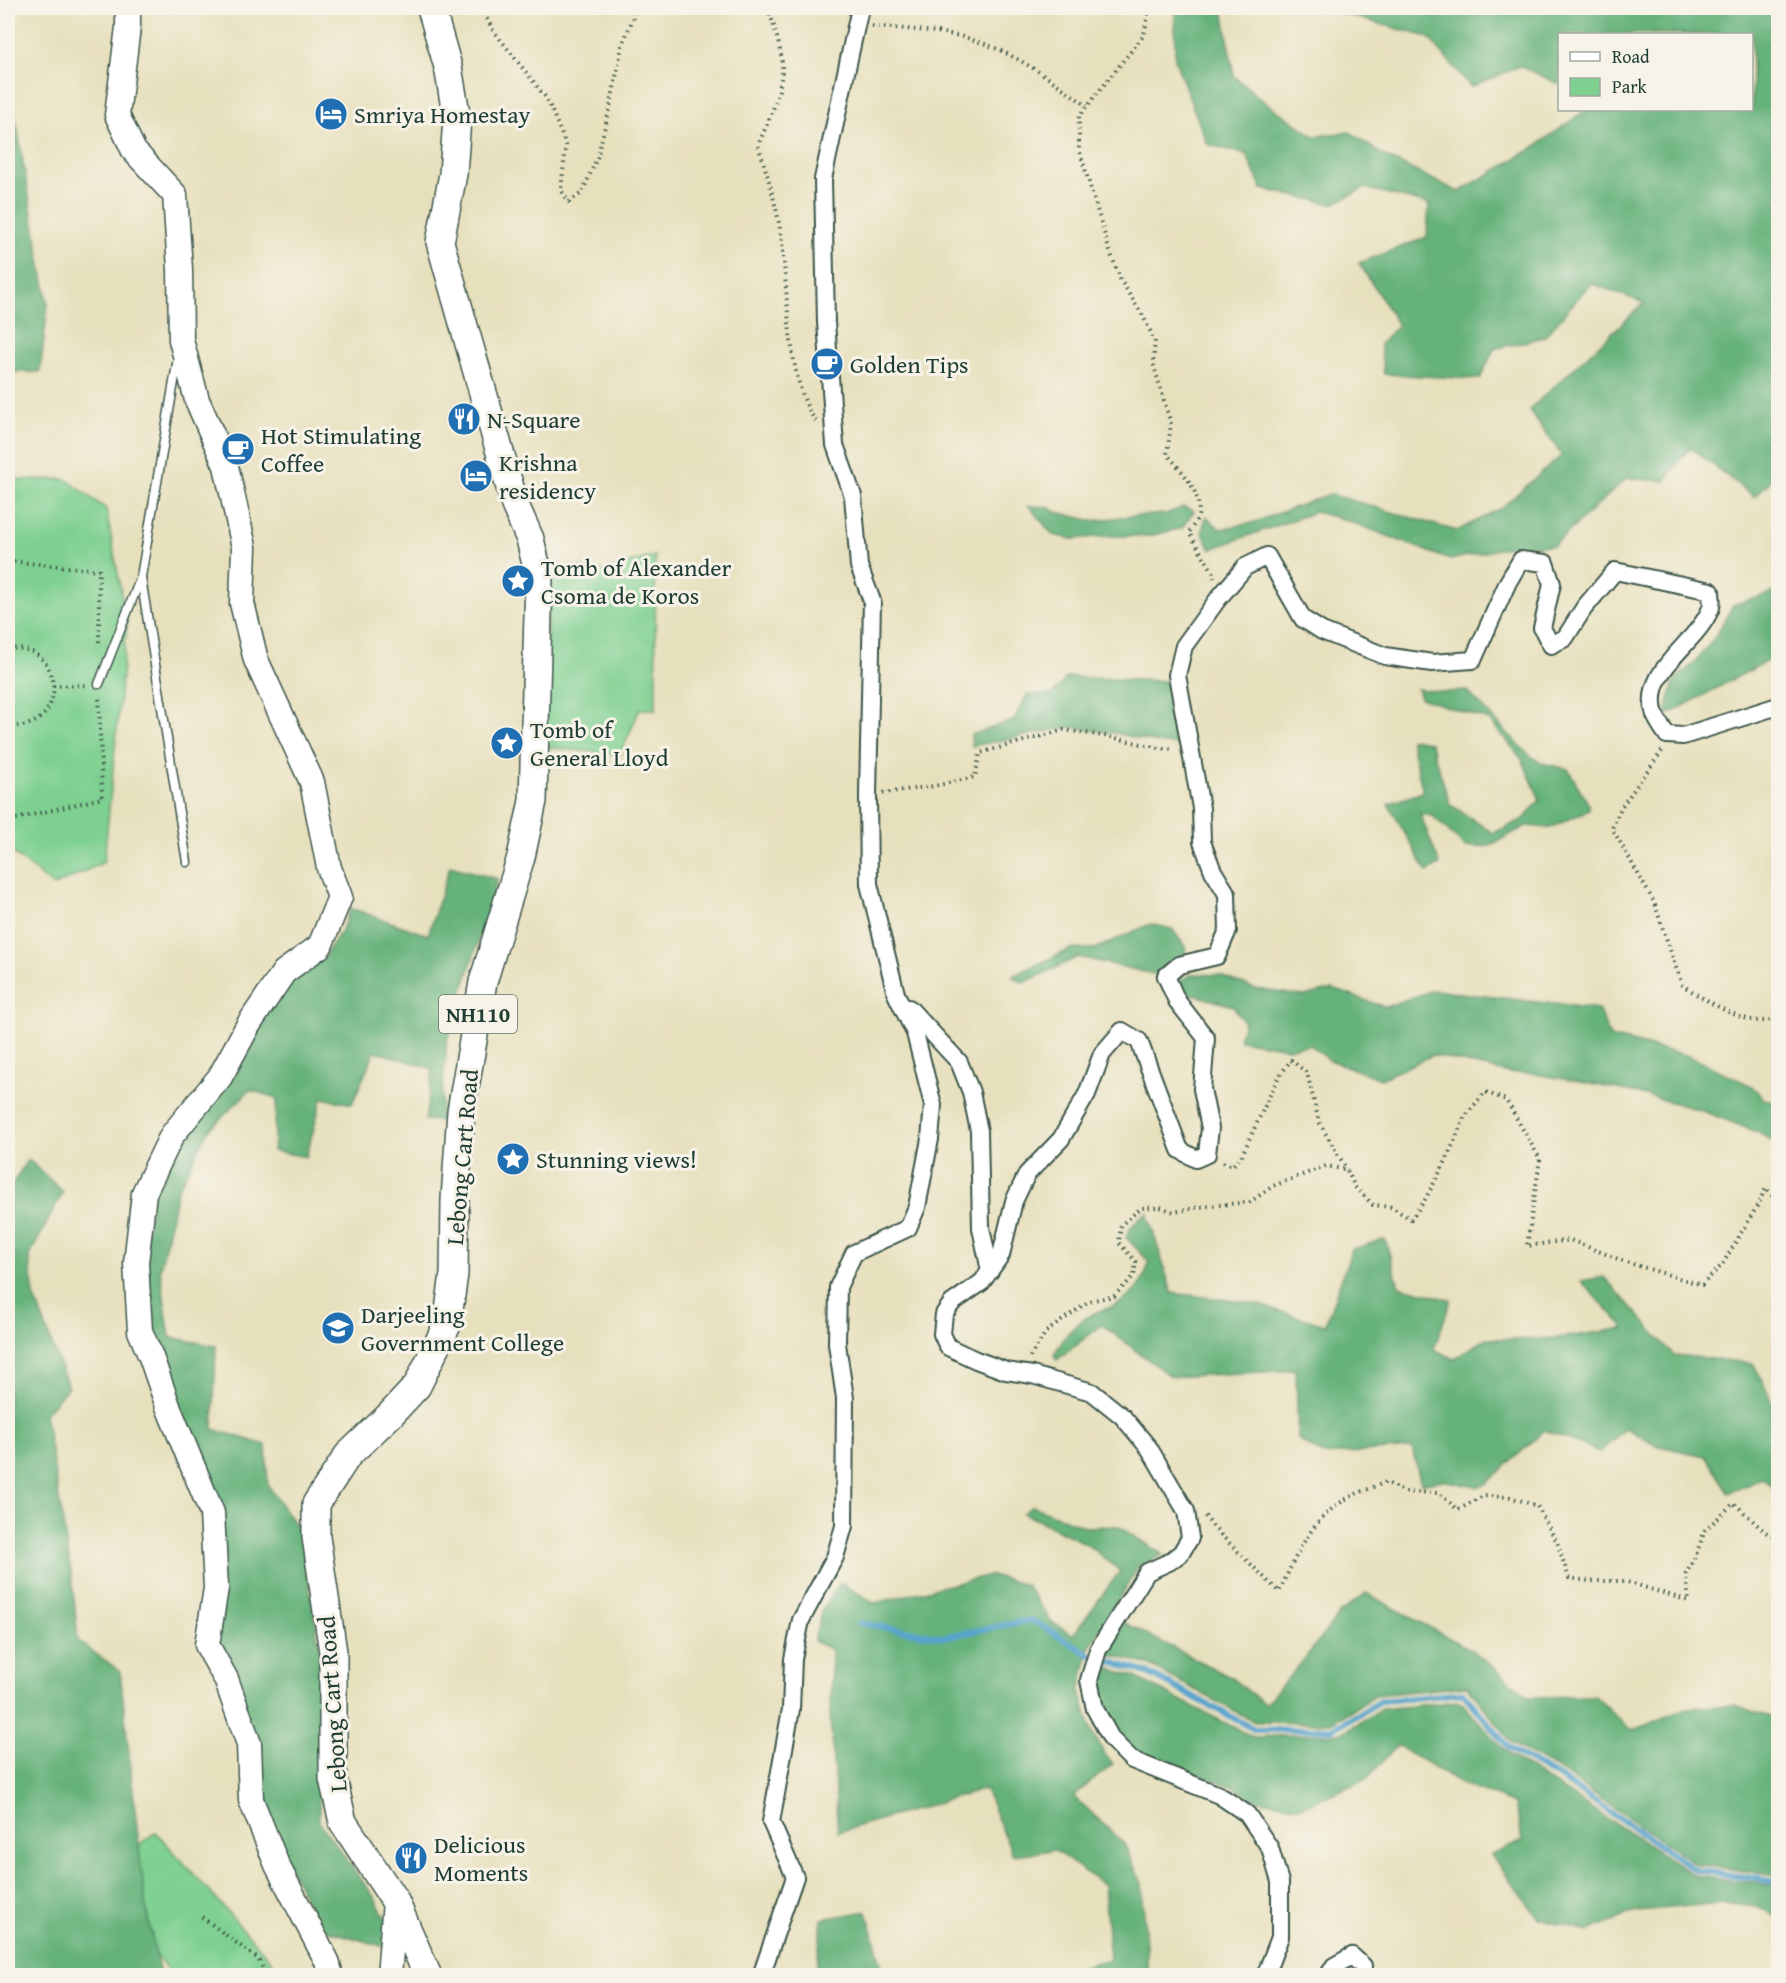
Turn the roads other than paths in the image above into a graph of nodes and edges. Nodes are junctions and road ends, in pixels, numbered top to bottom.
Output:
1 (128, 8) edge
2 (431, 8) edge
3 (860, 8) edge
4 (181, 340) junction
5 (141, 577) junction
6 (99, 684) road end
7 (1779, 706) edge
8 (187, 862) dead end
9 (896, 994) junction
10 (990, 1272) junction
11 (396, 1901) junction
12 (331, 1976) edge
13 (389, 1976) edge
14 (428, 1976) edge
15 (761, 1976) edge
16 (1265, 1976) edge
17 (1328, 1976) edge
18 (1363, 1976) edge

1 - 4 main road
2 - 11 highway, Lebong Cart Road / NH110
3 - 9 street
4 - 5 lane
4 - 12 main road
5 - 6 lane
5 - 8 lane
7 - 10 street
9 - 10 street
9 - 15 street
10 - 16 street
11 - 13 main road
11 - 14 highway, Lebong Cart Road / NH110
17 - 18 street

